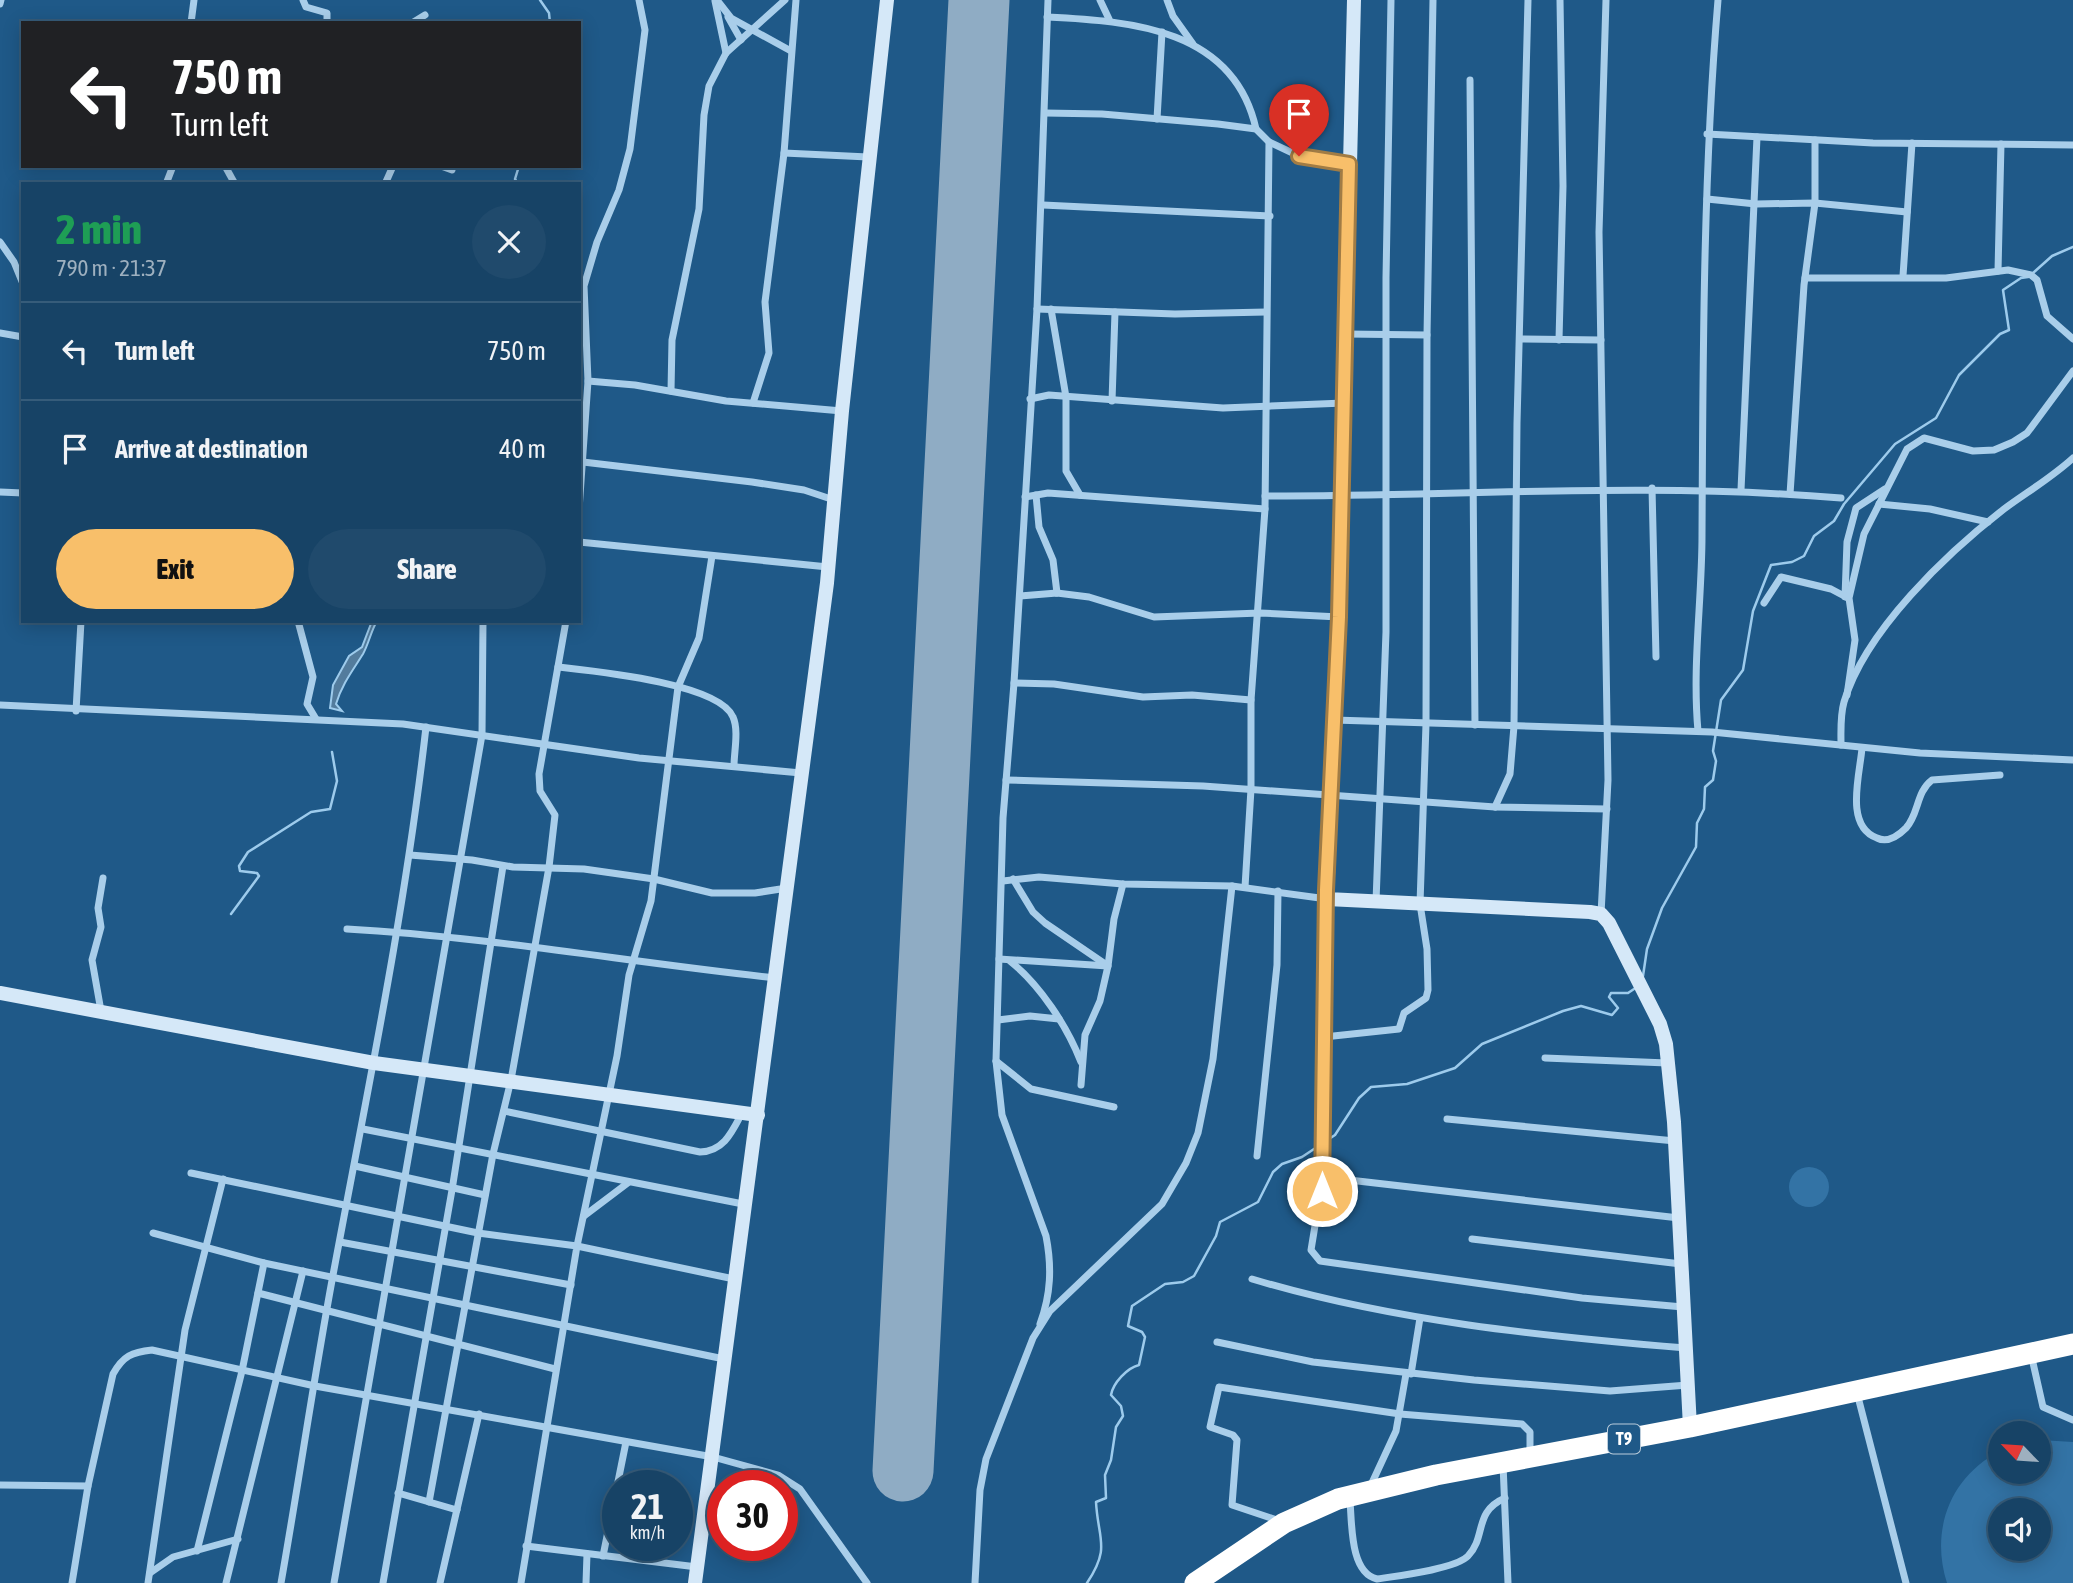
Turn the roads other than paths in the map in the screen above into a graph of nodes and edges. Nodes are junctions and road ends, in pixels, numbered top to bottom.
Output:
1 (194, 0) edge
2 (303, 0) edge
3 (639, 0) edge
4 (716, 0) edge
5 (785, 0) edge
6 (796, 0) edge
7 (887, 0) edge
8 (1048, 0) edge
9 (1100, 0) edge
10 (1167, 0) edge
11 (1354, 0) edge
12 (1391, 0) edge
13 (1433, 0) edge
14 (1528, 0) edge
15 (1560, 0) edge
16 (1606, 0) edge
17 (1718, 0) edge
18 (726, 14) junction
19 (425, 15) dead end
20 (1047, 17) junction
21 (1109, 19) junction
22 (191, 21) edge
23 (327, 21) edge
24 (415, 21) edge
25 (753, 31) junction
26 (1162, 32) junction
27 (741, 40) junction
28 (1194, 44) junction
29 (791, 51) junction
30 (726, 53) junction
31 (1470, 80) dead end
32 (1045, 113) junction
33 (1157, 118) junction
34 (1256, 129) junction
35 (1707, 134) junction
36 (1757, 137) junction
37 (1815, 140) junction
38 (1269, 142) junction
39 (1912, 143) junction
40 (2001, 144) junction
41 (2073, 145) edge
42 (783, 153) junction
43 (868, 157) junction
44 (1349, 164) junction
45 (446, 168) edge
46 (452, 170) dead end
47 (1707, 199) junction
48 (1815, 203) junction
49 (1756, 204) junction
50 (1042, 205) junction
51 (1907, 212) junction
52 (1270, 216) junction
53 (0, 242) edge
54 (1998, 271) junction
55 (1903, 276) junction
56 (1805, 278) junction
57 (21, 279) edge
58 (1037, 309) junction
59 (1051, 309) junction
60 (1115, 312) junction
61 (1266, 312) junction
62 (0, 333) edge
63 (21, 334) edge
64 (1346, 334) junction
65 (1386, 335) junction
66 (1427, 335) junction
67 (1520, 339) junction
68 (2073, 339) edge
69 (1559, 340) junction
70 (1601, 340) junction
71 (2073, 370) edge
72 (588, 381) junction
73 (671, 391) junction
74 (1066, 397) junction
75 (1030, 399) junction
76 (1112, 401) junction
77 (753, 403) junction
78 (1344, 403) junction
79 (1265, 408) junction
80 (842, 411) junction
81 (2073, 458) edge
82 (583, 462) junction
83 (581, 486) edge
84 (1888, 487) junction
85 (1652, 488) junction
86 (1702, 490) junction
87 (1741, 490) junction
88 (1603, 491) junction
89 (0, 492) edge
90 (21, 494) edge
91 (1474, 494) junction
92 (1518, 494) junction
93 (1790, 494) junction
94 (1035, 495) junction
95 (1080, 495) junction
96 (1387, 495) junction
97 (1426, 495) junction
98 (1265, 496) junction
99 (1341, 496) junction
100 (1025, 497) junction
101 (1840, 498) dead end
102 (835, 500) junction
103 (1879, 504) junction
104 (1265, 509) junction
105 (1988, 522) junction
106 (581, 542) edge
107 (712, 556) junction
108 (828, 567) junction
109 (1057, 593) junction
110 (1020, 596) junction
111 (1847, 598) junction
112 (1764, 603) dead end
113 (1260, 613) junction
114 (1339, 617) junction
115 (81, 623) edge
116 (299, 623) edge
117 (483, 623) edge
118 (566, 623) edge
119 (1656, 657) dead end
120 (558, 667) junction
121 (1014, 683) junction
122 (678, 687) junction
123 (1847, 695) junction
124 (1251, 699) junction
125 (0, 705) edge
126 (76, 711) junction
127 (316, 719) junction
128 (1334, 720) junction
129 (1383, 722) junction
130 (1426, 724) junction
131 (1475, 725) junction
132 (1514, 726) junction
133 (426, 727) junction
134 (1607, 729) junction
135 (1698, 732) junction
136 (482, 735) junction
137 (547, 745) junction
138 (1841, 745) junction
139 (1862, 748) junction
140 (668, 760) junction
141 (2073, 761) edge
142 (734, 766) junction
143 (801, 773) junction
144 (2000, 775) dead end
145 (1006, 780) junction
146 (1251, 789) junction
147 (1329, 796) junction
148 (1381, 799) junction
149 (1424, 803) junction
150 (1495, 807) junction
151 (1607, 809) junction
152 (410, 855) junction
153 (461, 859) junction
154 (503, 866) junction
155 (549, 867) junction
156 (103, 878) dead end
157 (1013, 879) junction
158 (654, 880) junction
159 (1003, 881) junction
160 (1123, 884) junction
161 (1232, 886) junction
162 (1245, 887) junction
163 (788, 888) junction
164 (1278, 891) junction
165 (1326, 899) junction
166 (1376, 902) junction
167 (1420, 904) junction
168 (1601, 914) junction
169 (347, 929) dead end
170 (398, 933) junction
171 (449, 939) junction
172 (490, 942) junction
173 (533, 946) junction
174 (999, 959) junction
175 (1009, 960) junction
176 (632, 962) junction
177 (1108, 966) junction
178 (777, 978) junction
179 (0, 993) edge
180 (101, 1012) junction
181 (1059, 1019) junction
182 (998, 1020) junction
183 (1324, 1037) junction
184 (1545, 1058) dead end
185 (996, 1061) junction
186 (374, 1063) junction
187 (1668, 1063) junction
188 (1082, 1066) junction
189 (426, 1069) junction
190 (469, 1076) junction
191 (511, 1080) junction
192 (1080, 1085) dead end
193 (609, 1093) junction
194 (1114, 1107) dead end
195 (504, 1111) junction
196 (742, 1113) junction
197 (758, 1115) junction
198 (1447, 1119) dead end
199 (363, 1129) junction
200 (600, 1133) junction
201 (414, 1140) junction
202 (1675, 1141) junction
203 (458, 1148) junction
204 (493, 1154) junction
205 (1257, 1156) dead end
206 (355, 1166) junction
207 (191, 1173) dead end
208 (592, 1175) junction
209 (1323, 1177) junction
210 (407, 1178) junction
211 (223, 1179) junction
212 (629, 1182) junction
213 (452, 1189) junction
214 (485, 1195) junction
215 (743, 1204) junction
216 (347, 1206) junction
217 (399, 1216) junction
218 (583, 1216) junction
219 (1679, 1218) junction
220 (445, 1226) junction
221 (153, 1233) dead end
222 (478, 1233) junction
223 (1472, 1239) dead end
224 (340, 1242) junction
225 (577, 1246) junction
226 (206, 1248) junction
227 (392, 1252) junction
228 (438, 1262) junction
229 (264, 1263) junction
230 (1681, 1264) junction
231 (472, 1268) junction
232 (303, 1271) junction
233 (333, 1277) junction
234 (734, 1279) junction
235 (1252, 1279) dead end
236 (570, 1285) junction
237 (386, 1288) junction
238 (258, 1293) junction
239 (433, 1296) junction
240 (465, 1302) junction
241 (295, 1304) junction
242 (1683, 1307) junction
243 (328, 1311) junction
244 (1420, 1318) junction
245 (564, 1323) junction
246 (380, 1324) junction
247 (1040, 1324) junction
248 (427, 1337) junction
249 (1217, 1342) dead end
250 (458, 1344) junction
251 (2073, 1344) edge
252 (1686, 1348) junction
253 (2031, 1353) junction
254 (181, 1357) junction
255 (725, 1359) junction
256 (555, 1369) junction
257 (242, 1371) junction
258 (1408, 1374) junction
259 (278, 1378) junction
260 (1688, 1385) junction
261 (315, 1386) junction
262 (1857, 1392) junction
263 (368, 1395) junction
264 (416, 1403) junction
265 (445, 1408) junction
266 (479, 1414) junction
267 (1400, 1414) junction
268 (2073, 1420) edge
269 (546, 1427) junction
270 (1689, 1427) junction
271 (626, 1442) junction
272 (713, 1457) junction
273 (1530, 1457) junction
274 (1503, 1463) junction
275 (620, 1470) edge
276 (0, 1485) edge
277 (88, 1486) junction
278 (398, 1493) junction
279 (1358, 1494) junction
280 (1505, 1497) junction
281 (429, 1502) junction
282 (457, 1510) junction
283 (1284, 1523) junction
284 (238, 1539) junction
285 (526, 1546) junction
286 (197, 1552) junction
287 (587, 1554) junction
288 (602, 1556) edge
289 (646, 1561) edge
290 (697, 1567) junction
291 (150, 1573) junction
292 (72, 1583) edge
293 (148, 1583) edge
294 (226, 1583) edge
295 (281, 1583) edge
296 (334, 1583) edge
297 (383, 1583) edge
298 (440, 1583) edge
299 (521, 1583) edge
300 (586, 1583) edge
301 (695, 1583) edge
302 (867, 1583) edge
303 (975, 1583) edge
304 (1195, 1583) edge
305 (1508, 1583) edge
306 (1906, 1583) edge

1 - 22 street
2 - 23 street
3 - 72 street
4 - 18 street
4 - 30 street
5 - 25 street
6 - 29 street
7 - 43 street
8 - 20 street
9 - 21 street
10 - 28 street
11 - 44 street
12 - 65 street
13 - 66 street
14 - 67 street
15 - 69 street
16 - 70 street
17 - 35 street
18 - 25 street
18 - 27 street
19 - 24 street
20 - 21 street
20 - 32 street
21 - 26 street
25 - 27 street
25 - 29 street
26 - 28 street
26 - 33 street
27 - 30 street
28 - 34 street
29 - 42 street
30 - 73 street
31 - 91 street
32 - 33 street
32 - 50 street
33 - 34 street
34 - 38 street
35 - 36 street
35 - 47 street
36 - 37 street
36 - 49 street
37 - 39 street
37 - 48 street
38 - 44 street
38 - 52 street
39 - 40 street
39 - 51 street
40 - 41 street
40 - 54 street
42 - 43 street
42 - 77 street
43 - 80 street
44 - 64 street
45 - 46 street
47 - 49 street
47 - 86 street
48 - 49 street
48 - 51 street
48 - 56 street
49 - 87 street
50 - 52 street
50 - 58 street
51 - 55 street
52 - 61 street
53 - 57 street
54 - 55 street
54 - 68 street
55 - 56 street
56 - 93 street
58 - 59 street
58 - 75 street
59 - 60 street
59 - 74 street
60 - 61 street
60 - 76 street
61 - 79 street
62 - 63 street
64 - 65 street
64 - 78 street
65 - 66 street
65 - 96 street
66 - 97 street
67 - 69 street
67 - 92 street
69 - 70 street
70 - 88 street
71 - 84 street
72 - 73 street
72 - 82 street
73 - 77 street
74 - 75 street
74 - 76 street
74 - 95 street
75 - 100 street
76 - 79 street
77 - 80 street
78 - 79 street
78 - 99 street
79 - 98 street
80 - 102 street
81 - 105 street
82 - 83 street
82 - 102 street
84 - 103 street
84 - 111 street
85 - 86 street
85 - 88 street
85 - 119 street
86 - 87 street
86 - 135 street
87 - 93 street
88 - 92 street
88 - 134 street
89 - 90 street
91 - 92 street
91 - 97 street
91 - 131 street
92 - 132 street
93 - 101 street
94 - 95 street
94 - 100 street
94 - 109 street
95 - 104 street
96 - 97 street
96 - 99 street
96 - 129 street
97 - 130 street
98 - 99 street
98 - 104 street
99 - 114 street
100 - 110 street
102 - 108 street
103 - 105 street
103 - 111 street
104 - 113 street
105 - 123 street
106 - 107 street
107 - 108 street
107 - 122 street
108 - 143 street
109 - 110 street
109 - 113 street
110 - 121 street
111 - 112 street
111 - 123 street
113 - 114 street
113 - 124 street
114 - 128 street
115 - 126 street
116 - 127 street
117 - 136 street
118 - 120 street
120 - 122 street
120 - 137 street
121 - 124 street
121 - 145 street
122 - 140 street
122 - 142 street
123 - 138 street
124 - 146 street
125 - 126 street
126 - 127 street
127 - 133 street
128 - 129 street
128 - 147 street
129 - 130 street
129 - 148 street
130 - 131 street
130 - 149 street
131 - 132 street
132 - 134 street
132 - 150 street
133 - 136 street
133 - 152 street
134 - 135 street
134 - 151 street
135 - 138 street
136 - 137 street
136 - 153 street
137 - 140 street
137 - 155 street
138 - 139 street
139 - 141 street
139 - 144 street
140 - 142 street
140 - 158 street
142 - 143 street
143 - 163 street
145 - 146 street
145 - 159 street
146 - 147 street
146 - 162 street
147 - 148 street
147 - 165 street
148 - 149 street
148 - 166 street
149 - 150 street
149 - 167 street
150 - 151 street
151 - 168 street
152 - 153 street
152 - 170 street
153 - 154 street
153 - 171 street
154 - 155 street
154 - 172 street
155 - 158 street
155 - 173 street
156 - 180 street
157 - 159 street
157 - 160 street
157 - 177 street
158 - 163 street
158 - 176 street
159 - 174 street
160 - 161 street
160 - 177 street
161 - 162 street
161 - 247 street
162 - 164 street
163 - 178 street
164 - 165 street
164 - 205 street
165 - 166 street
165 - 183 street
166 - 167 street
167 - 168 street
167 - 183 street
168 - 187 street
169 - 170 street
170 - 171 street
170 - 186 street
171 - 172 street
171 - 189 street
172 - 173 street
172 - 190 street
173 - 176 street
173 - 191 street
174 - 175 street
174 - 182 street
175 - 177 street
175 - 181 street
176 - 178 street
176 - 193 street
177 - 188 street
178 - 197 street
179 - 180 street
180 - 186 street
181 - 182 street
181 - 188 street
182 - 185 street
183 - 209 street
184 - 187 street
185 - 194 street
185 - 247 street
186 - 189 street
186 - 199 street
187 - 202 street
188 - 192 street
189 - 190 street
189 - 201 street
190 - 191 street
190 - 203 street
191 - 193 street
191 - 195 street
193 - 196 street
193 - 200 street
195 - 200 street
195 - 204 street
196 - 197 street
196 - 200 street
197 - 215 street
198 - 202 street
199 - 201 street
199 - 206 street
200 - 208 street
201 - 203 street
201 - 210 street
202 - 219 street
203 - 204 street
203 - 213 street
204 - 208 street
204 - 214 street
206 - 210 street
206 - 216 street
207 - 211 street
208 - 212 street
208 - 218 street
209 - 219 street
209 - 242 street
210 - 213 street
210 - 217 street
211 - 216 street
211 - 226 street
212 - 215 street
212 - 218 street
213 - 214 street
213 - 220 street
214 - 222 street
215 - 234 street
216 - 217 street
216 - 224 street
217 - 220 street
217 - 227 street
218 - 225 street
219 - 230 street
220 - 222 street
220 - 228 street
221 - 226 street
222 - 225 street
222 - 231 street
223 - 230 street
224 - 227 street
224 - 233 street
225 - 234 street
225 - 236 street
226 - 229 street
226 - 254 street
227 - 228 street
227 - 237 street
228 - 231 street
228 - 239 street
229 - 232 street
229 - 238 street
230 - 242 street
231 - 236 street
231 - 240 street
232 - 233 street
232 - 241 street
233 - 237 street
233 - 243 street
234 - 255 street
235 - 244 street
236 - 245 street
237 - 239 street
237 - 246 street
238 - 241 street
238 - 257 street
239 - 240 street
239 - 248 street
240 - 245 street
240 - 250 street
241 - 243 street
241 - 259 street
242 - 252 street
243 - 246 street
243 - 261 street
244 - 252 street
244 - 258 street
245 - 255 street
245 - 256 street
246 - 248 street
246 - 263 street
247 - 303 street
248 - 250 street
248 - 264 street
249 - 258 street
250 - 256 street
250 - 265 street
251 - 253 highway, T9
252 - 260 street
253 - 262 highway, T9
253 - 268 street
254 - 257 street
254 - 277 street
254 - 291 street
255 - 272 street
256 - 269 street
257 - 259 street
257 - 286 street
258 - 260 street
258 - 267 street
259 - 261 street
259 - 284 street
260 - 270 street
261 - 263 street
261 - 295 street
262 - 270 highway, T9
262 - 306 street
263 - 264 street
263 - 296 street
264 - 265 street
264 - 278 street
265 - 266 street
265 - 281 street
266 - 269 street
266 - 282 street
267 - 273 street
267 - 279 street
267 - 283 street
269 - 271 street
269 - 285 street
270 - 273 highway, T9
271 - 272 street
271 - 275 street
272 - 290 street
272 - 302 street
273 - 274 highway, T9
274 - 279 highway, T9
274 - 280 street
276 - 277 street
277 - 292 street
278 - 281 street
278 - 297 street
279 - 280 street
279 - 283 highway, T9
280 - 305 street
281 - 282 street
282 - 298 street
283 - 304 highway, T9
284 - 286 street
284 - 294 street
285 - 287 street
285 - 299 street
286 - 291 street
287 - 288 street
287 - 300 street
289 - 290 street
290 - 301 street
291 - 293 street

